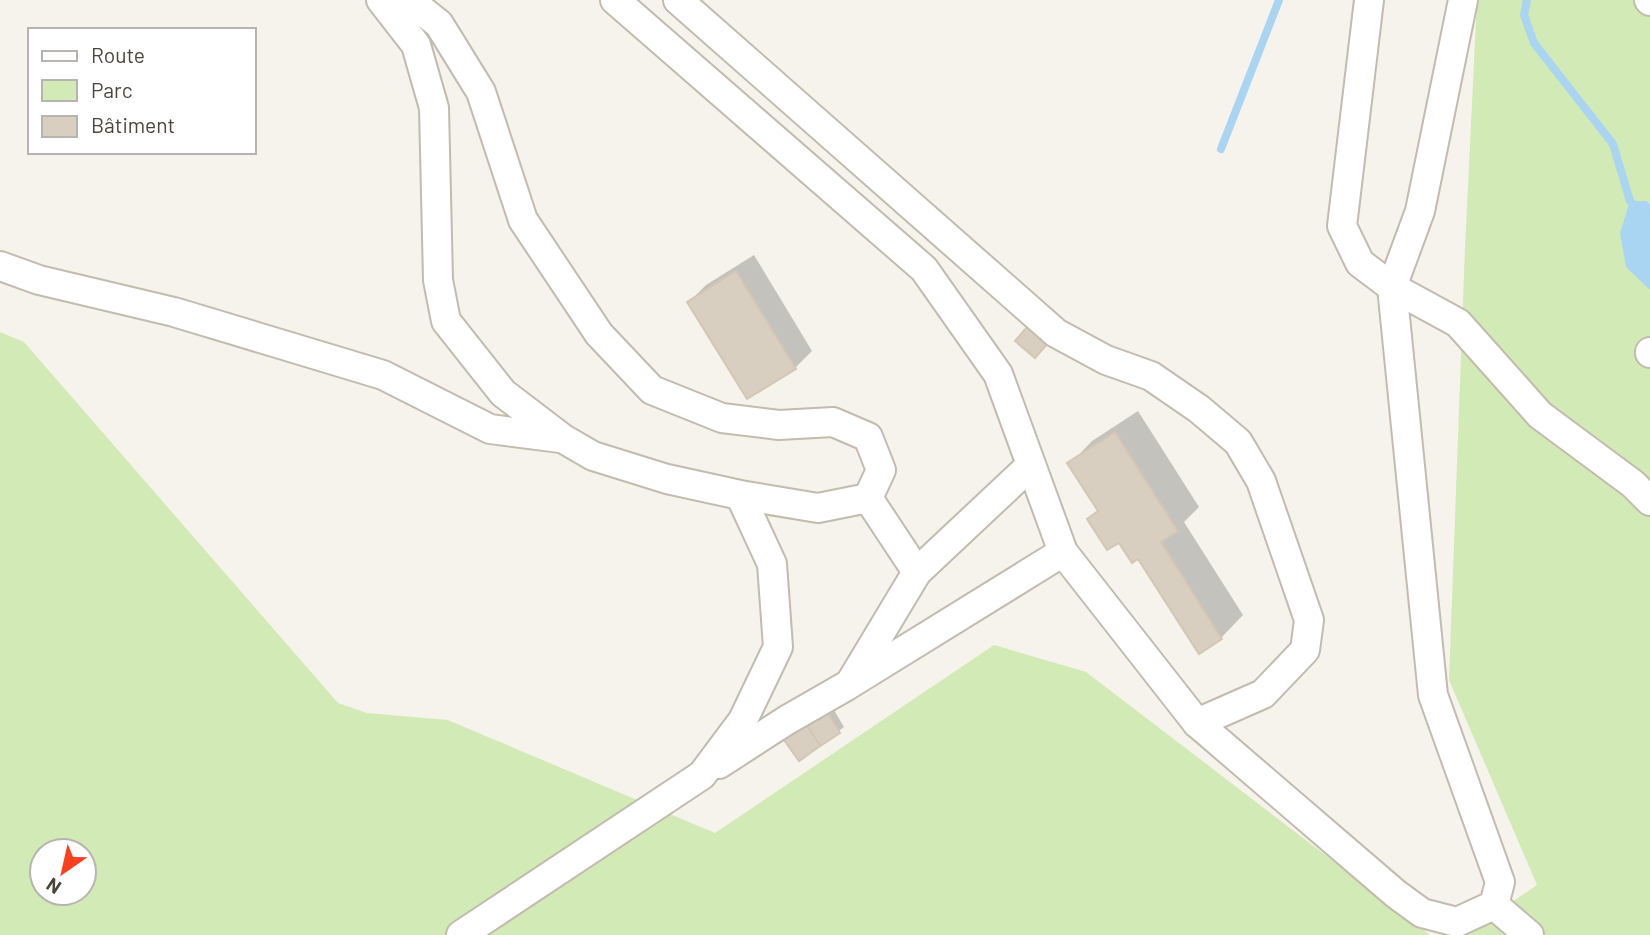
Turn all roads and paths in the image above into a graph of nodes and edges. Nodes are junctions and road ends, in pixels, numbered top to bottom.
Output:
1 (382, 0) edge
2 (408, 0) edge
3 (615, 0) edge
4 (678, 0) edge
5 (1369, 0) edge
6 (1463, 0) edge
7 (0, 266) edge
8 (1392, 287) junction
9 (562, 438) junction
10 (1031, 465) junction
11 (740, 495) junction
12 (868, 498) junction
13 (1650, 501) edge
14 (1063, 552) junction
15 (917, 572) junction
16 (848, 685) junction
17 (1197, 723) junction
18 (702, 775) junction
19 (1494, 905) junction
20 (461, 935) edge
21 (1529, 935) edge

1 - 9 lane
2 - 12 lane
3 - 10 lane
4 - 17 lane
5 - 8 lane
6 - 8 lane
7 - 9 lane
8 - 13 lane
8 - 19 lane
9 - 11 lane
10 - 14 lane
10 - 15 lane
11 - 12 lane
11 - 18 lane
12 - 15 lane
14 - 16 lane
14 - 17 lane
15 - 16 lane
16 - 18 lane
17 - 19 lane
18 - 20 lane
19 - 21 lane

